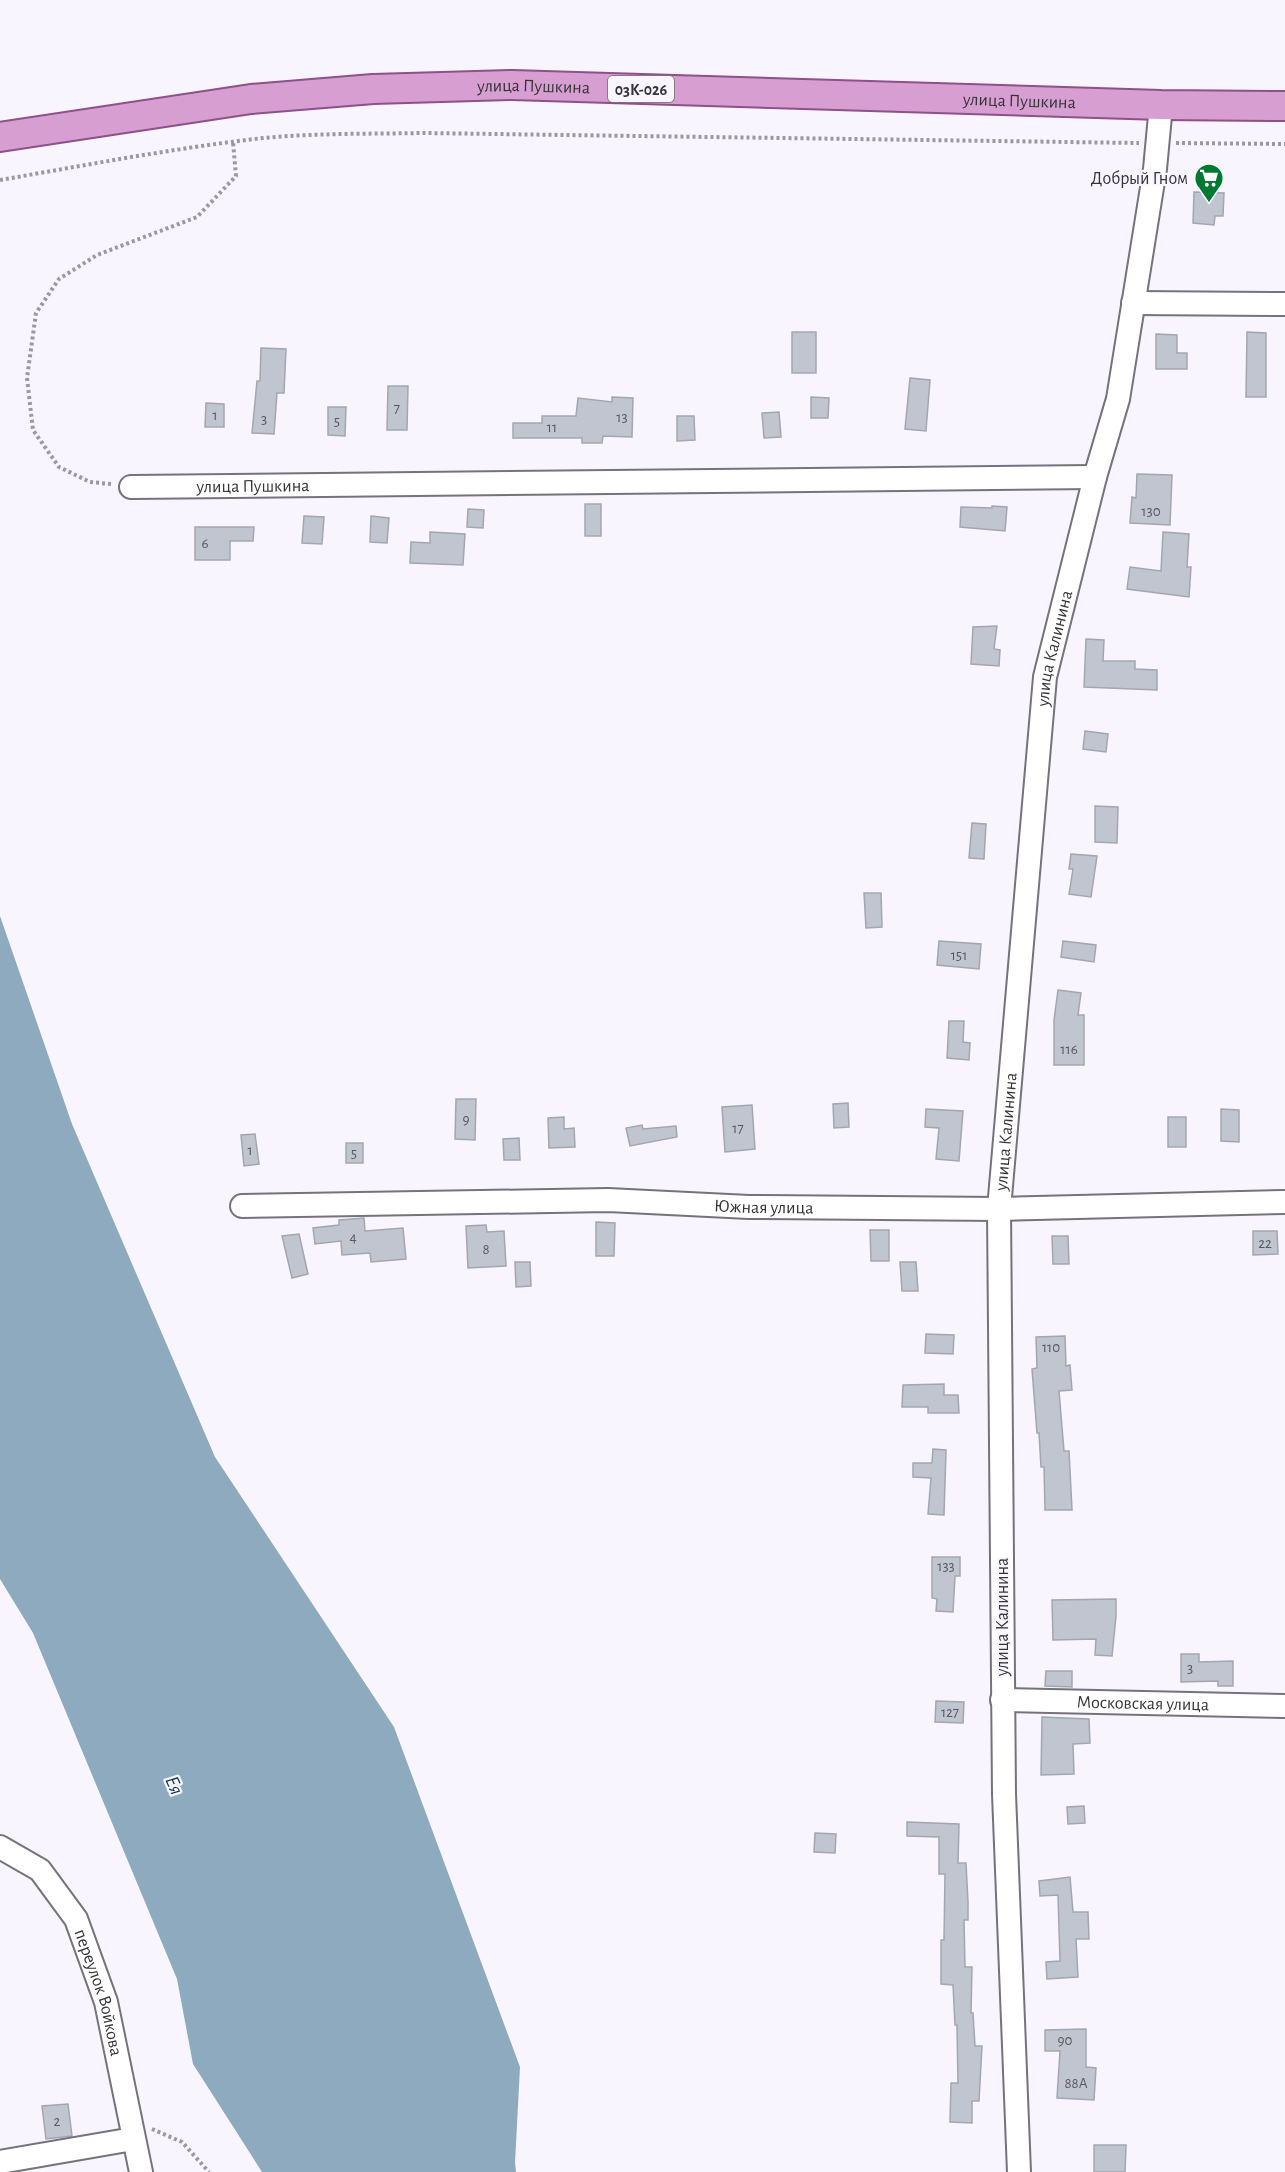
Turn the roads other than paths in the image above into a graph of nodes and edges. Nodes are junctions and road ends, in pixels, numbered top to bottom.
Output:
1 (1161, 105) junction
2 (1285, 106) edge
3 (0, 137) edge
4 (1133, 303) junction
5 (1285, 304) edge
6 (1095, 477) junction
7 (131, 487) road end
8 (1285, 1202) edge
9 (242, 1206) dead end
10 (999, 1209) junction
11 (1002, 1700) junction
12 (1285, 1706) edge
13 (0, 1847) edge
14 (142, 2134) junction
15 (0, 2162) edge
16 (141, 2172) edge
17 (1019, 2172) edge

1 - 2 main road, улица Пушкина / 03К-026
1 - 3 main road, улица Пушкина / 03К-026
1 - 4 street, улица Калинина
4 - 5 street
4 - 6 street, улица Калинина
6 - 7 street, улица Пушкина
6 - 10 street, улица Калинина
8 - 10 street, Южная улица
9 - 10 street, Южная улица
10 - 11 street, улица Калинина
11 - 12 street, Московская улица
11 - 17 street, улица Калинина
13 - 14 street, переулок Войкова
14 - 15 street
14 - 16 street, переулок Войкова

